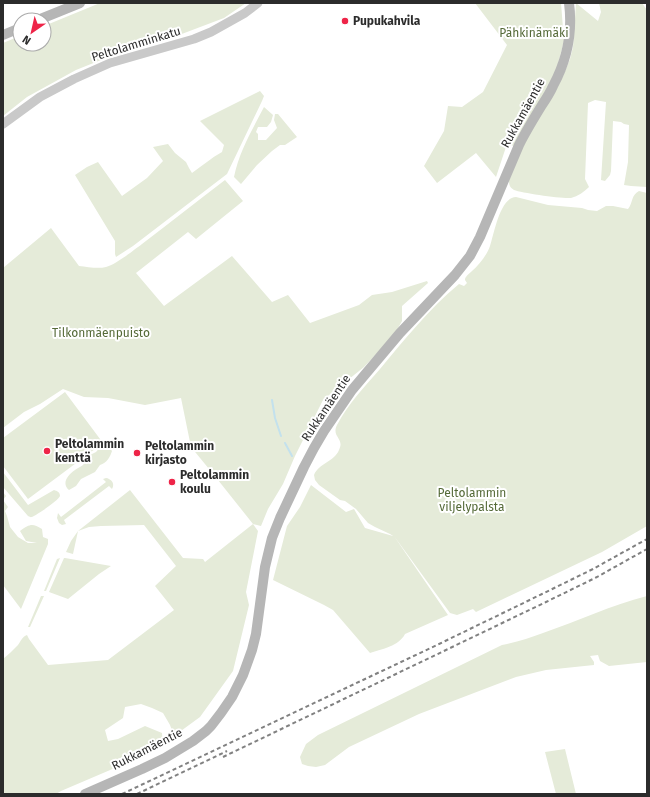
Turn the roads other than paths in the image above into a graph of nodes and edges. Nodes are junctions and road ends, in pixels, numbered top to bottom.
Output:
1 (80, 3) edge
2 (258, 3) edge
3 (569, 3) edge
4 (52, 14) edge
5 (3, 124) edge
6 (85, 794) edge

1 - 4 main road
2 - 5 street, Peltolamminkatu
3 - 6 main road, Rukkamäentie

